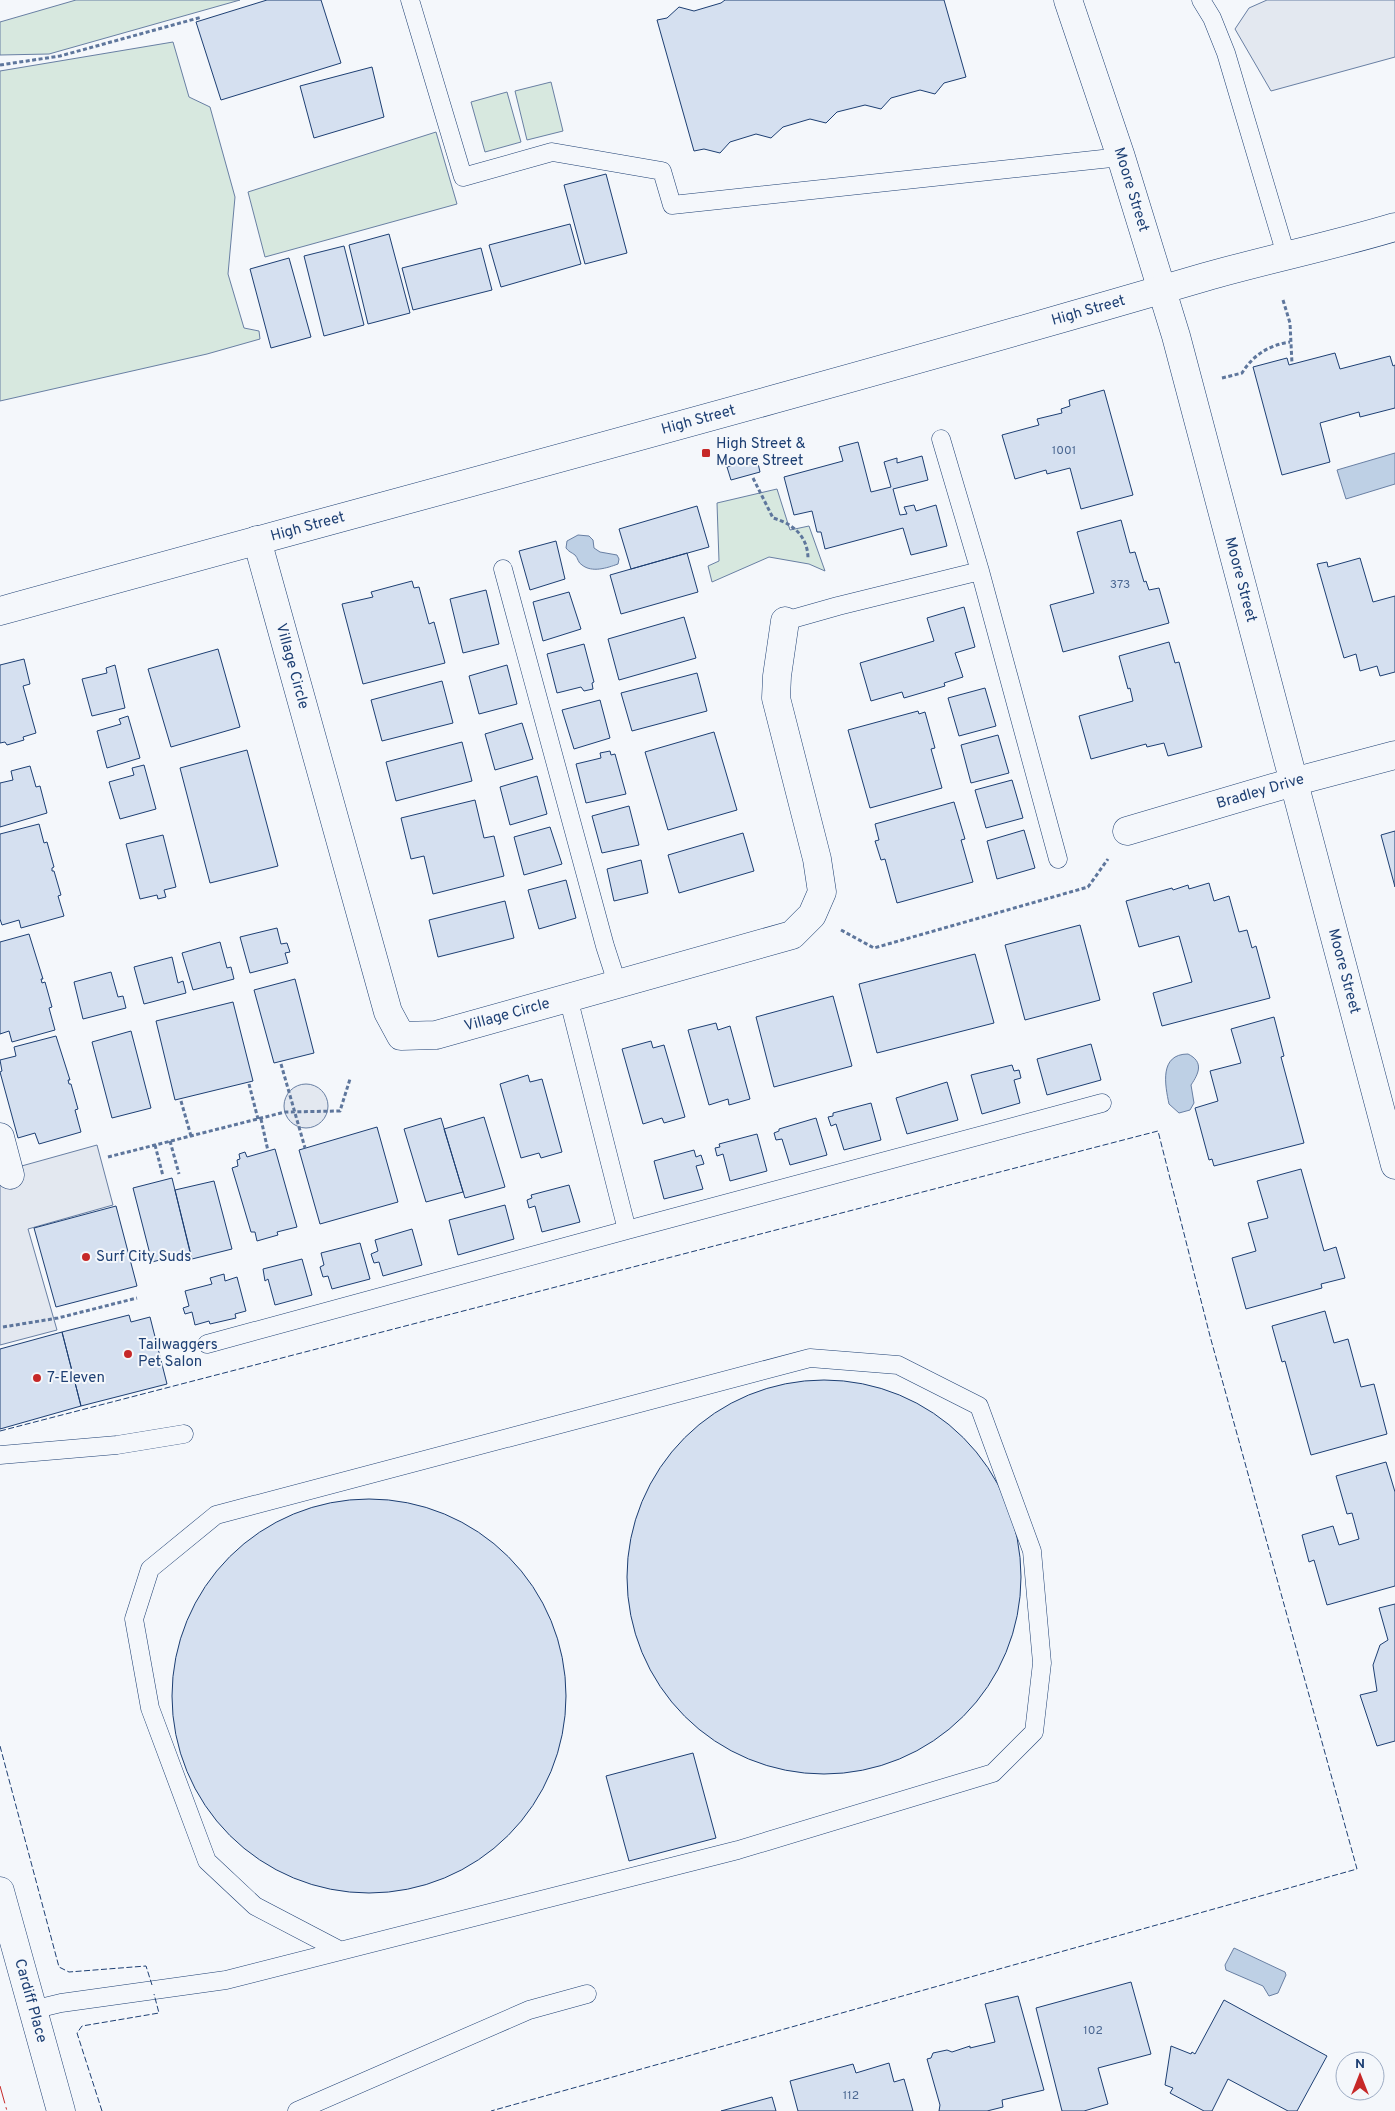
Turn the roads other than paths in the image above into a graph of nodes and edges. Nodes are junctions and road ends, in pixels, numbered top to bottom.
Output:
1 (410, 0) edge
2 (1068, 0) edge
3 (1201, 0) edge
4 (1121, 157) junction
5 (1395, 227) edge
6 (1286, 255) junction
7 (1162, 290) junction
8 (941, 439) dead end
9 (257, 540) junction
10 (503, 569) dead end
11 (980, 571) junction
12 (0, 611) edge
13 (785, 622) joint
14 (1395, 755) edge
15 (1293, 782) junction
16 (1127, 831) road end
17 (1058, 859) dead end
18 (617, 983) junction
19 (568, 997) junction
20 (1102, 1103) dead end
21 (0, 1137) edge
22 (1395, 1165) edge
23 (10, 1175) dead end
24 (627, 1230) junction
25 (207, 1344) dead end
26 (184, 1434) dead end
27 (0, 1455) edge
28 (0, 1891) edge
29 (341, 1951) junction
30 (587, 1994) dead end
31 (32, 2010) junction
32 (61, 2111) edge
33 (296, 2111) edge

1 - 4 lane
2 - 4 street, Moore Street
3 - 6 lane
4 - 7 street, Moore Street
5 - 6 street, High Street
6 - 7 street, High Street
7 - 9 street, High Street
7 - 15 street, Moore Street
8 - 11 lane
9 - 12 street, High Street
9 - 19 street, Village Circle
10 - 18 lane
11 - 13 lane
11 - 17 lane
13 - 18 street, Village Circle
14 - 15 street, Bradley Drive
15 - 16 street, Bradley Drive
15 - 22 street, Moore Street
18 - 19 street, Village Circle
19 - 24 lane
20 - 24 lane
21 - 23 street
24 - 25 lane
26 - 27 lane
28 - 31 street, Cardiff Place
29 - 29 lane
29 - 31 lane
30 - 33 lane
31 - 32 street, Cardiff Place

